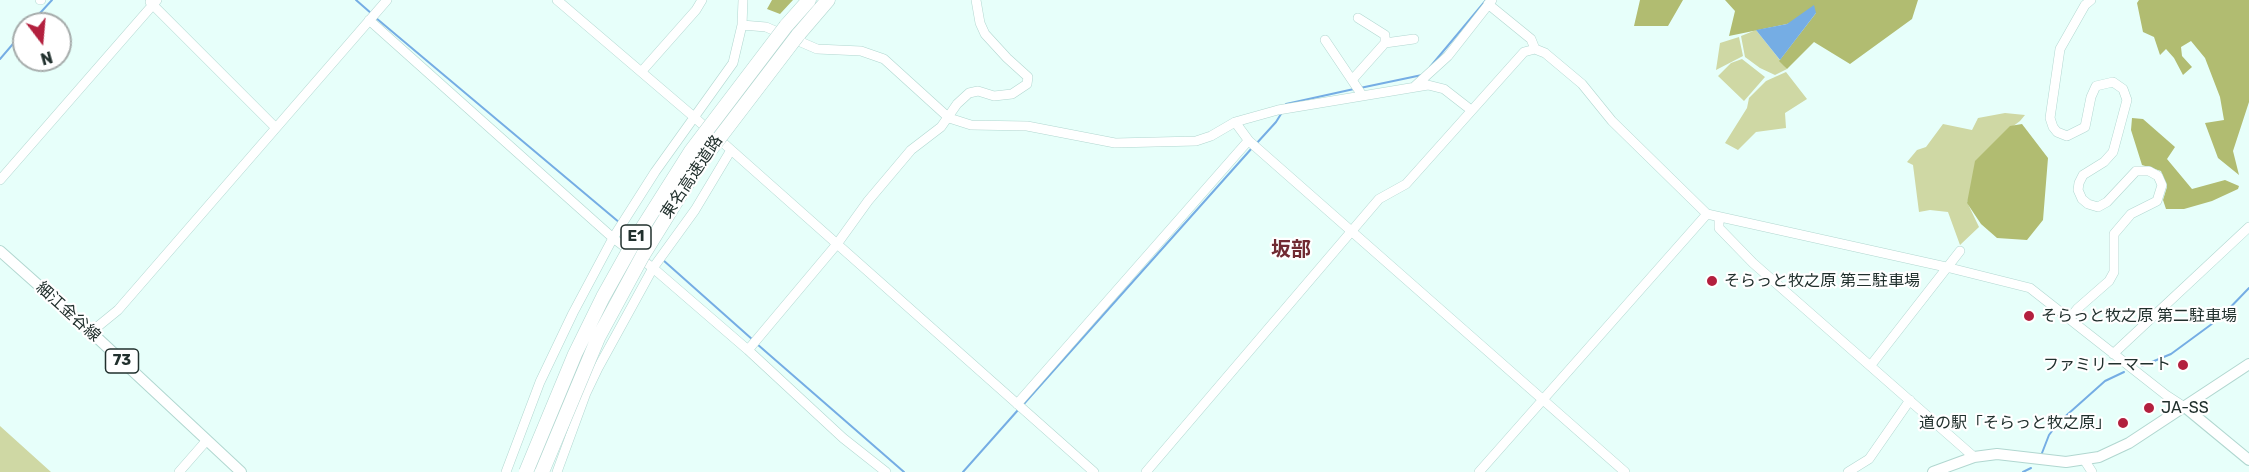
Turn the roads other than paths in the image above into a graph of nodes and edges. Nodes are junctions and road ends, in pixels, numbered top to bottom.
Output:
1 (387, 0) edge
2 (557, 0) edge
3 (702, 0) edge
4 (743, 0) edge
5 (809, 0) edge
6 (828, 0) edge
7 (976, 0) edge
8 (2091, 0) edge
9 (153, 1) edge
10 (1490, 2) edge
11 (1358, 18) dead end
12 (369, 20) junction
13 (742, 25) junction
14 (1414, 39) dead end
15 (1325, 40) dead end
16 (1385, 43) junction
17 (1535, 49) junction
18 (642, 71) junction
19 (1353, 82) junction
20 (1415, 86) junction
21 (1361, 94) junction
22 (1471, 110) junction
23 (694, 117) junction
24 (949, 118) junction
25 (1234, 122) junction
26 (275, 127) junction
27 (1249, 141) junction
28 (731, 150) junction
29 (0, 180) edge
30 (1707, 214) junction
31 (1719, 217) junction
32 (2249, 227) edge
33 (1352, 231) junction
34 (616, 233) junction
35 (837, 244) junction
36 (1960, 250) dead end
37 (0, 251) edge
38 (655, 265) junction
39 (1946, 267) junction
40 (2070, 320) junction
41 (91, 332) junction
42 (750, 348) junction
43 (2113, 354) junction
44 (2249, 364) edge
45 (1871, 365) junction
46 (1910, 400) junction
47 (1543, 401) junction
48 (1017, 405) junction
49 (2186, 408) junction
50 (207, 440) junction
51 (1974, 457) junction
52 (2249, 460) edge
53 (2085, 461) junction
54 (179, 472) edge
55 (241, 472) edge
56 (506, 472) edge
57 (526, 472) edge
58 (542, 472) edge
59 (557, 472) edge
60 (886, 472) edge
61 (1094, 472) edge
62 (1146, 472) edge
63 (1479, 472) edge
64 (1625, 472) edge
65 (1848, 472) edge
66 (1933, 472) edge
67 (2092, 472) edge

1 - 12 street
2 - 18 street
3 - 18 street
4 - 13 street
5 - 57 highway, 東名高速道路 / E1, bridge
6 - 58 highway, 東名高速道路 / E1, bridge
7 - 24 street
8 - 40 street
9 - 26 street
9 - 29 street
10 - 17 street
10 - 20 street
11 - 16 street
12 - 26 street
12 - 34 street
13 - 23 street
13 - 24 street
14 - 16 street
15 - 19 street
16 - 19 street
17 - 22 street
17 - 30 street
18 - 23 street
19 - 21 street
20 - 21 street
20 - 22 street
21 - 25 street
22 - 33 street
23 - 28 street
23 - 34 street
24 - 25 street
24 - 35 street
25 - 27 street
26 - 41 street
27 - 33 street
27 - 48 street
28 - 35 street
28 - 38 street
30 - 31 street
30 - 47 street
31 - 39 street
31 - 45 street
32 - 43 street
33 - 47 street
33 - 62 street
34 - 38 street
34 - 56 street
35 - 42 street
35 - 48 street
36 - 39 street
37 - 41 main road, 細江金谷線 / 73
38 - 42 street
38 - 59 street
39 - 40 street
39 - 45 street
40 - 43 street
41 - 50 main road, 細江金谷線 / 73
42 - 60 street
43 - 49 street
44 - 49 main road
45 - 46 street
46 - 51 street
46 - 65 street
47 - 63 street
47 - 64 street
48 - 61 street
49 - 52 main road
49 - 53 main road
50 - 54 street
50 - 55 main road, 細江金谷線 / 73
51 - 53 main road
51 - 66 main road
53 - 67 street

